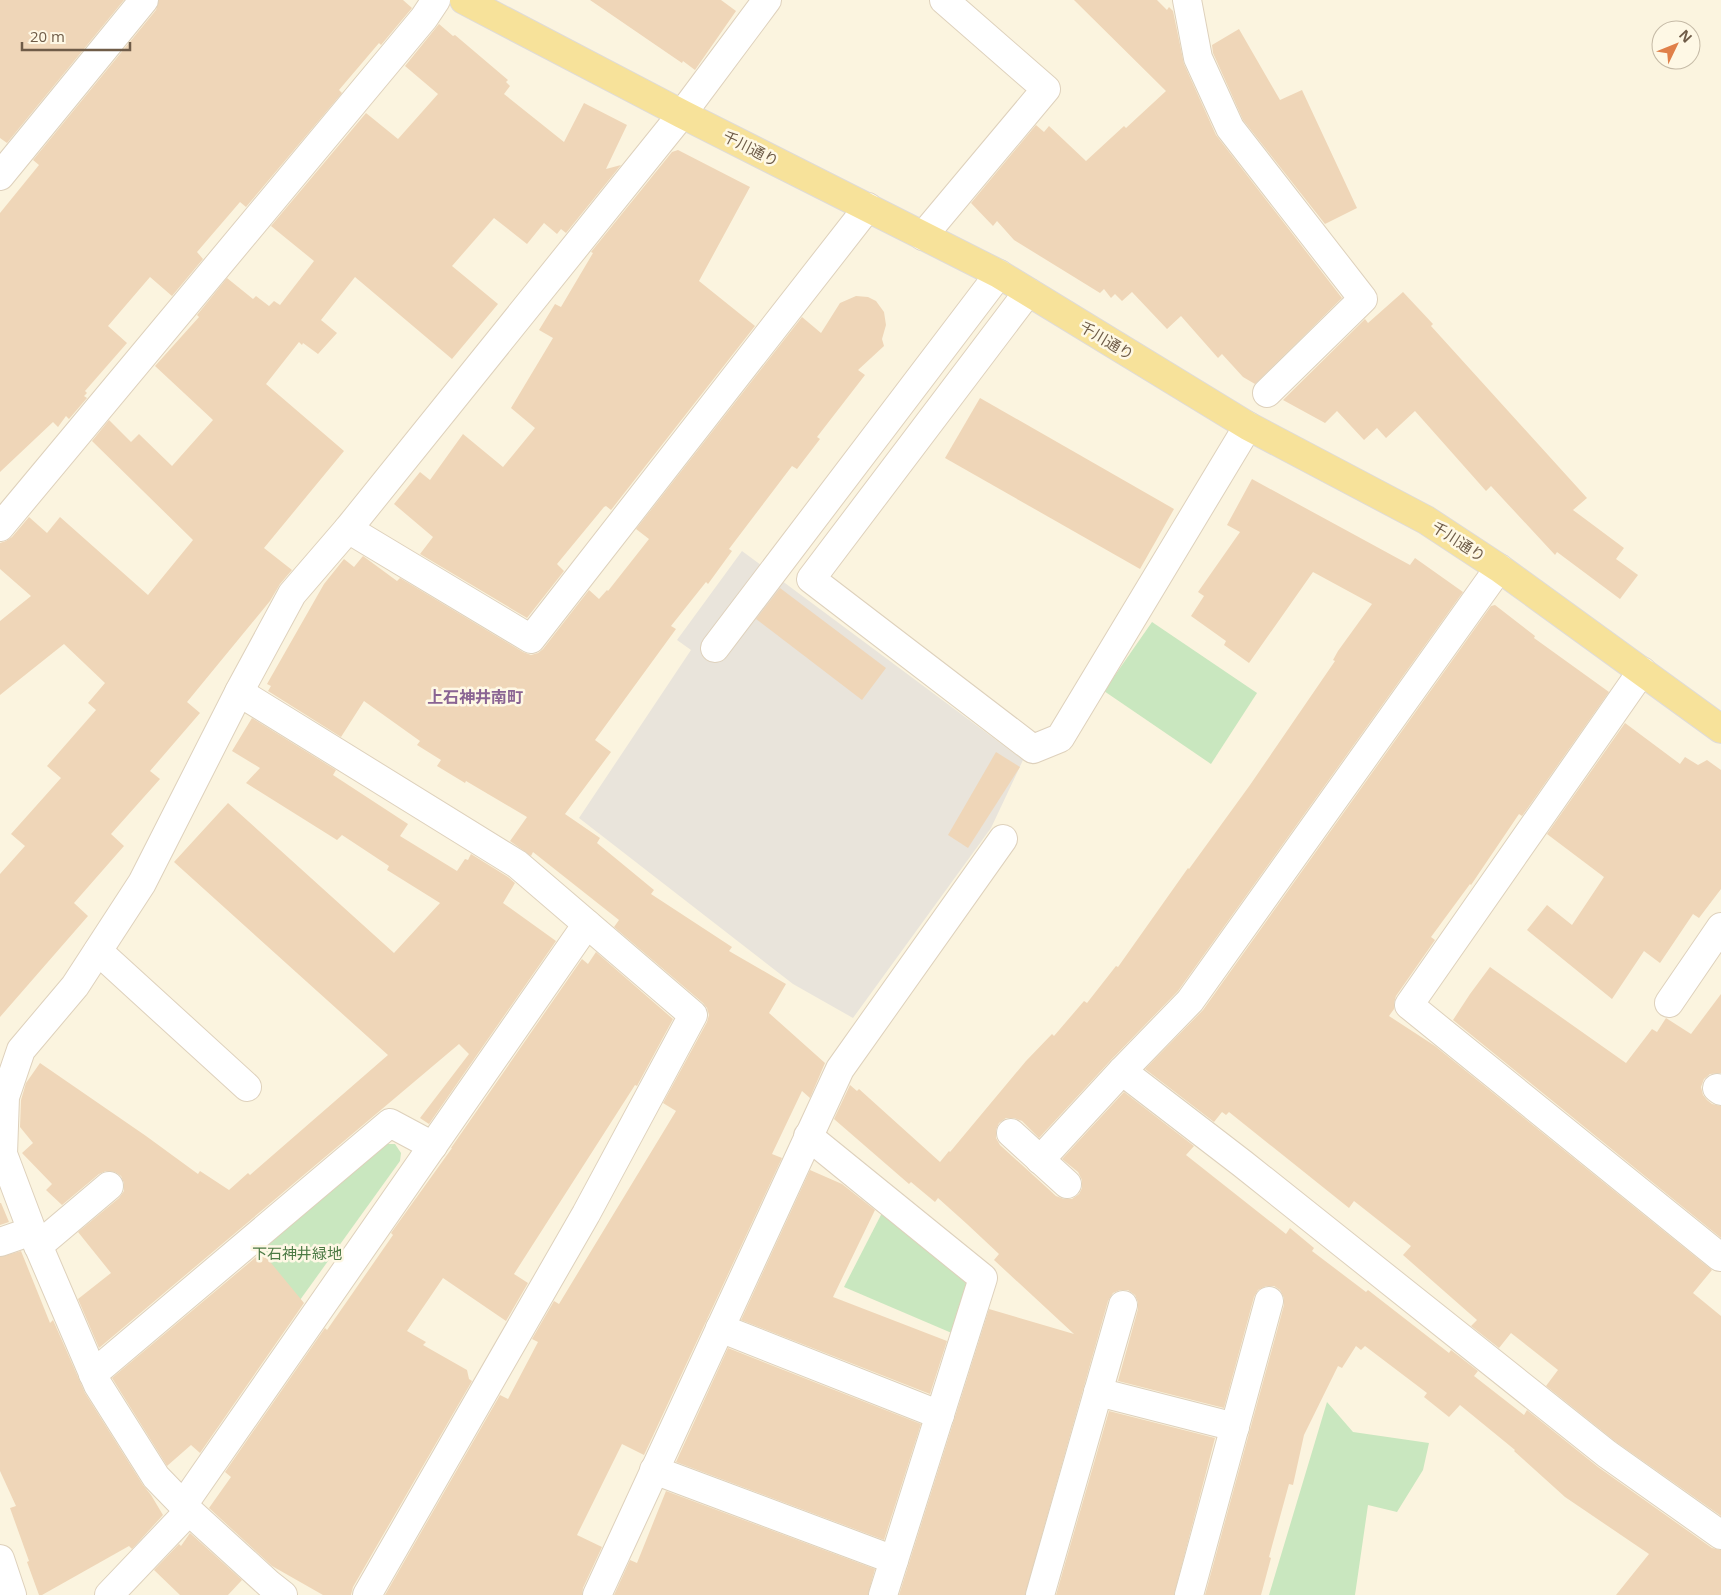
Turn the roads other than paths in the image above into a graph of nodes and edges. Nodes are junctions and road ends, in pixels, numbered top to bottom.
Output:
1 (144, 0) edge
2 (436, 0) edge
3 (464, 0) edge
4 (767, 0) edge
5 (944, 0) edge
6 (1187, 0) edge
7 (682, 114) junction
8 (0, 176) edge
9 (868, 207) junction
10 (923, 236) junction
11 (999, 274) junction
12 (1028, 292) junction
13 (1267, 393) dead end
14 (1248, 426) junction
15 (0, 527) edge
16 (348, 529) junction
17 (1499, 568) junction
18 (715, 648) dead end
19 (1642, 671) junction
20 (239, 692) junction
21 (1721, 729) edge
22 (1003, 839) dead end
23 (587, 924) junction
24 (1721, 928) edge
25 (98, 951) junction
26 (1669, 1003) dead end
27 (1122, 1071) junction
28 (247, 1087) dead end
29 (1011, 1133) dead end
30 (808, 1136) junction
31 (432, 1146) junction
32 (1040, 1160) junction
33 (1068, 1184) dead end
34 (109, 1186) dead end
35 (35, 1238) junction
36 (0, 1242) edge
37 (1720, 1257) edge
38 (1269, 1301) dead end
39 (1123, 1305) dead end
40 (720, 1328) junction
41 (93, 1374) junction
42 (1098, 1392) junction
43 (940, 1415) junction
44 (1235, 1427) junction
45 (654, 1470) junction
46 (186, 1508) junction
47 (1721, 1535) edge
48 (0, 1559) edge
49 (894, 1560) junction
50 (274, 1591) edge
51 (12, 1595) edge
52 (109, 1595) edge
53 (367, 1595) edge
54 (597, 1595) edge
55 (883, 1595) edge
56 (1040, 1595) edge
57 (1189, 1595) edge

1 - 8 street
2 - 15 street
3 - 7 main road, 千川通り
4 - 7 street
5 - 10 street
6 - 13 street
7 - 9 main road, 千川通り
7 - 16 street
9 - 10 main road, 千川通り
9 - 16 street
10 - 11 main road, 千川通り
11 - 12 main road, 千川通り
11 - 18 street
12 - 14 main road, 千川通り
12 - 14 street
14 - 17 main road, 千川通り
16 - 20 street
17 - 19 main road, 千川通り
17 - 27 street
19 - 21 main road, 千川通り
19 - 37 street
20 - 23 street
20 - 25 street
22 - 30 street
23 - 31 street
23 - 53 street
24 - 26 street
25 - 28 street
25 - 35 street
27 - 32 street
27 - 47 street
29 - 32 street
30 - 40 street
30 - 43 street
31 - 41 street
31 - 46 street
32 - 33 street
34 - 35 street
35 - 36 street
35 - 41 street
38 - 44 street
39 - 42 street
40 - 43 street
40 - 45 street
41 - 46 street
42 - 44 street
42 - 56 street
43 - 49 street
44 - 57 street
45 - 49 street
45 - 54 street
46 - 50 street
46 - 52 street
48 - 51 street
49 - 55 street

